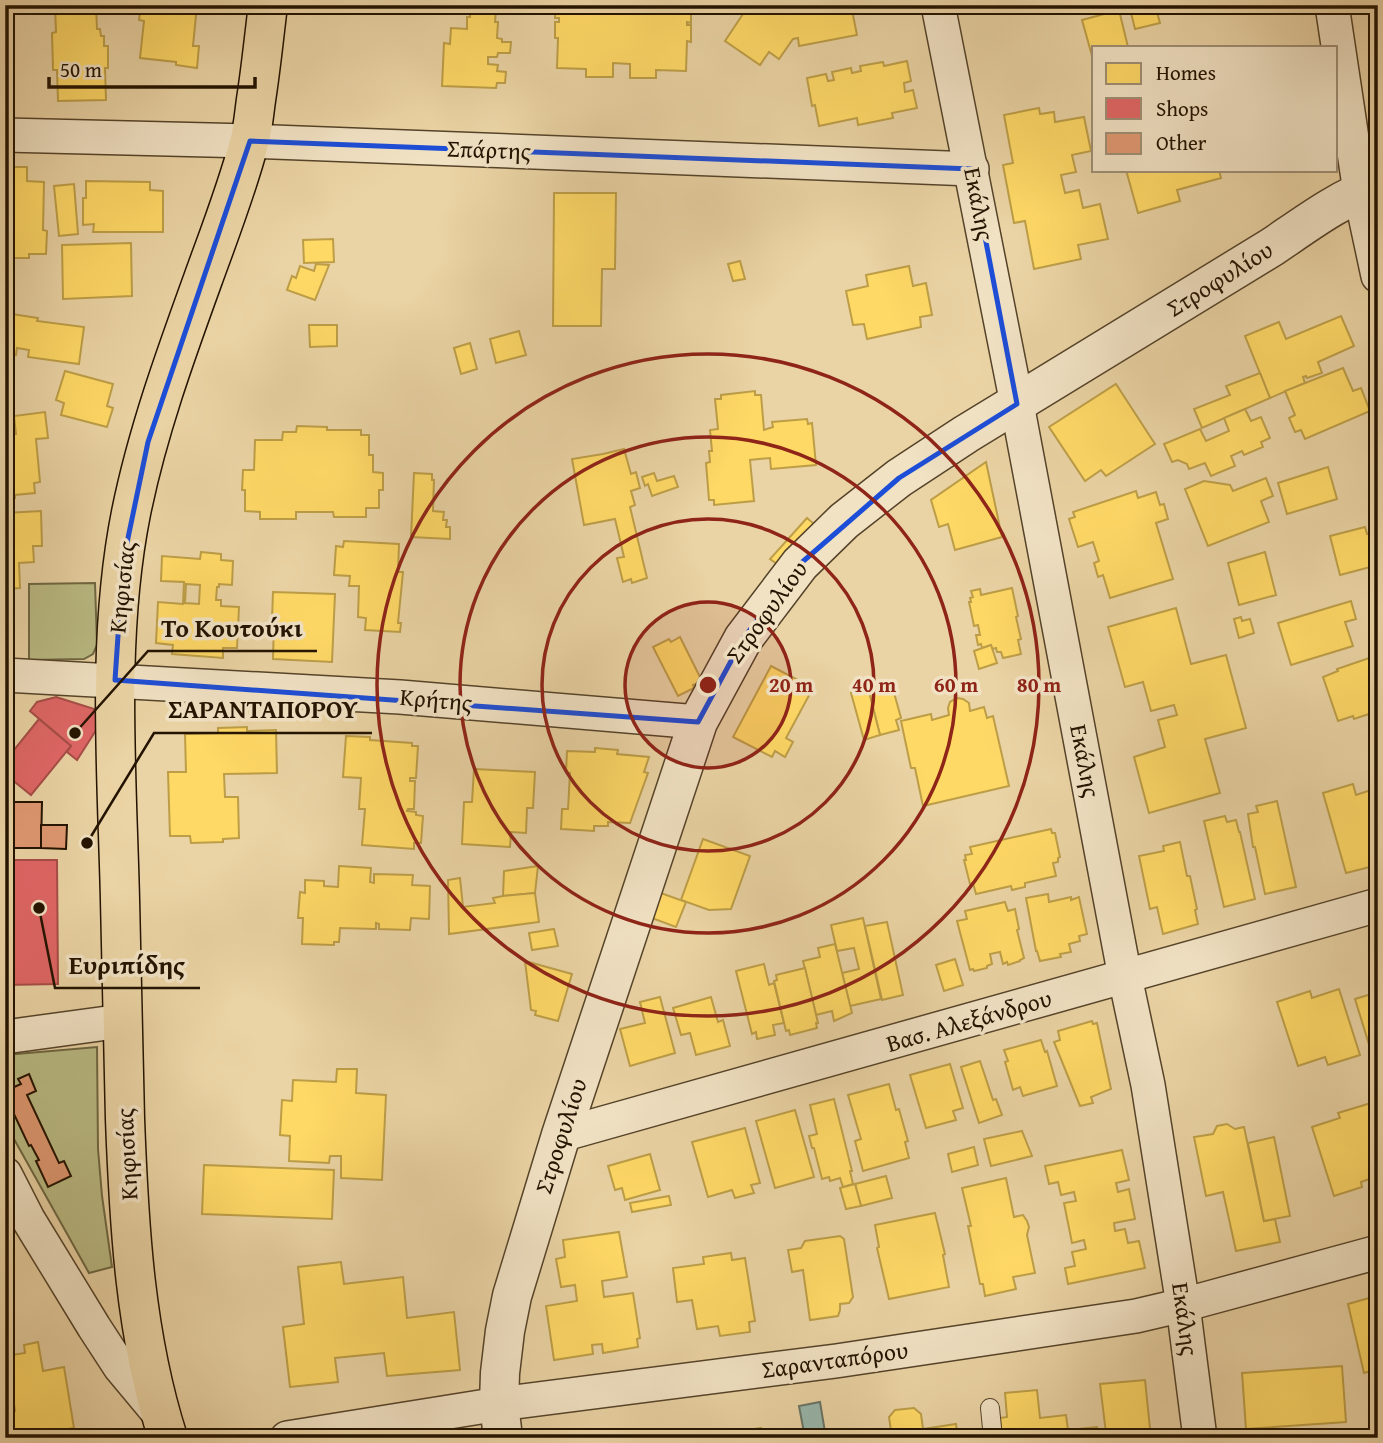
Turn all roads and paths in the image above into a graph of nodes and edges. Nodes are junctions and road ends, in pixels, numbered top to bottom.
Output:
1 (268, 5) edge
2 (938, 5) edge
3 (1332, 5) edge
4 (5, 135) edge
5 (250, 141) junction
6 (972, 169) junction
7 (1369, 188) edge
8 (1378, 275) edge
9 (1017, 404) junction
10 (5, 675) edge
11 (115, 680) junction
12 (698, 722) junction
13 (1378, 905) edge
14 (1125, 977) junction
15 (122, 1021) junction
16 (5, 1037) edge
17 (561, 1135) junction
18 (5, 1174) edge
19 (1378, 1252) edge
20 (1183, 1305) junction
21 (990, 1408) dead end
22 (501, 1421) edge
23 (164, 1426) edge
24 (287, 1438) edge
25 (993, 1438) edge
26 (1200, 1438) edge

1 - 5 main road, Κηφισίας
2 - 6 street, Εκάλης
3 - 7 street
4 - 5 street, Σπάρτης
5 - 6 street, Σπάρτης
5 - 11 main road, Κηφισίας
6 - 9 street, Εκάλης
7 - 8 street
7 - 9 street, Στροφυλίου
9 - 12 street, Στροφυλίου
9 - 14 street, Εκάλης
10 - 11 street, Κρήτης
11 - 12 street, Κρήτης
11 - 15 main road, Κηφισίας
12 - 17 street, Στροφυλίου
13 - 14 street, Βασ. Αλεξάνδρου
14 - 17 street, Βασ. Αλεξάνδρου
14 - 20 street, Εκάλης
15 - 16 street
15 - 23 main road, Κηφισίας
17 - 22 street, Στροφυλίου
18 - 23 street
19 - 20 street, Σαρανταπόρου
20 - 22 street, Σαρανταπόρου
20 - 26 street, Εκάλης
21 - 25 lane
22 - 24 street, Σαρανταπόρου

